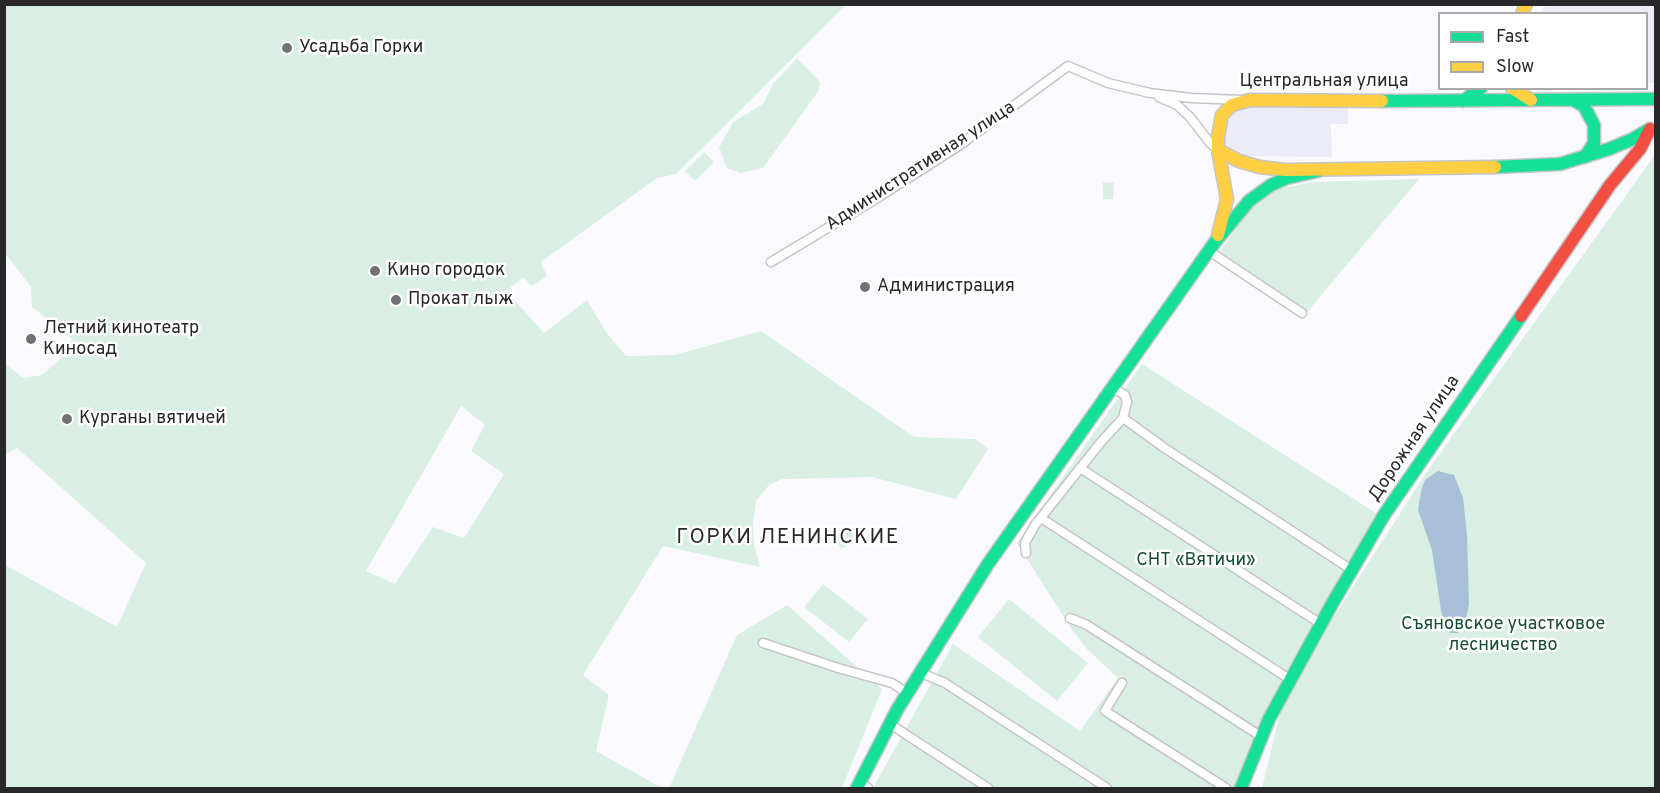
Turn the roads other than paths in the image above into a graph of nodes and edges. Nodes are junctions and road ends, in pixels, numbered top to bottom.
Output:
1 (1068, 66) joint
2 (1478, 90) edge
3 (1515, 90) edge
4 (1150, 93) junction
5 (1656, 99) edge
6 (1250, 100) junction
7 (1464, 101) junction
8 (1532, 101) junction
9 (1575, 101) junction
10 (1653, 128) edge
11 (1218, 150) junction
12 (1585, 157) junction
13 (1318, 171) junction
14 (1212, 246) junction
15 (771, 262) dead end
16 (1302, 313) dead end
17 (1113, 388) junction
18 (1123, 418) junction
19 (1080, 468) junction
20 (1041, 518) junction
21 (1026, 553) dead end
22 (1352, 570) junction
23 (1071, 618) dead end
24 (1321, 624) junction
25 (763, 643) dead end
26 (919, 672) junction
27 (1291, 680) junction
28 (1122, 683) dead end
29 (908, 693) junction
30 (890, 724) junction
31 (1262, 737) junction
32 (862, 787) edge
33 (988, 789) edge
34 (1107, 789) edge
35 (1226, 789) edge
36 (1241, 789) edge

1 - 4 street, Центральная улица
1 - 15 street, Административная улица
2 - 7 main road
3 - 8 main road
4 - 6 street, Центральная улица
4 - 11 street
5 - 9 main road, Центральная улица
6 - 7 main road, Центральная улица
6 - 11 main road
7 - 8 main road, Центральная улица
8 - 9 main road, Центральная улица
9 - 12 main road
10 - 12 main road
10 - 22 main road, Дорожная улица
11 - 13 main road
11 - 14 main road
12 - 13 main road
13 - 14 main road
14 - 16 street
14 - 17 main road
17 - 18 street
17 - 26 main road
18 - 19 street
18 - 22 street
19 - 20 street
19 - 24 street
20 - 21 street
20 - 27 street
22 - 24 main road, Дорожная улица
23 - 31 street
24 - 27 main road, Дорожная улица
25 - 29 street
26 - 29 main road
26 - 34 street
27 - 31 main road, Дорожная улица
28 - 35 street
29 - 30 main road
30 - 32 main road
30 - 33 street
31 - 36 main road, Дорожная улица

